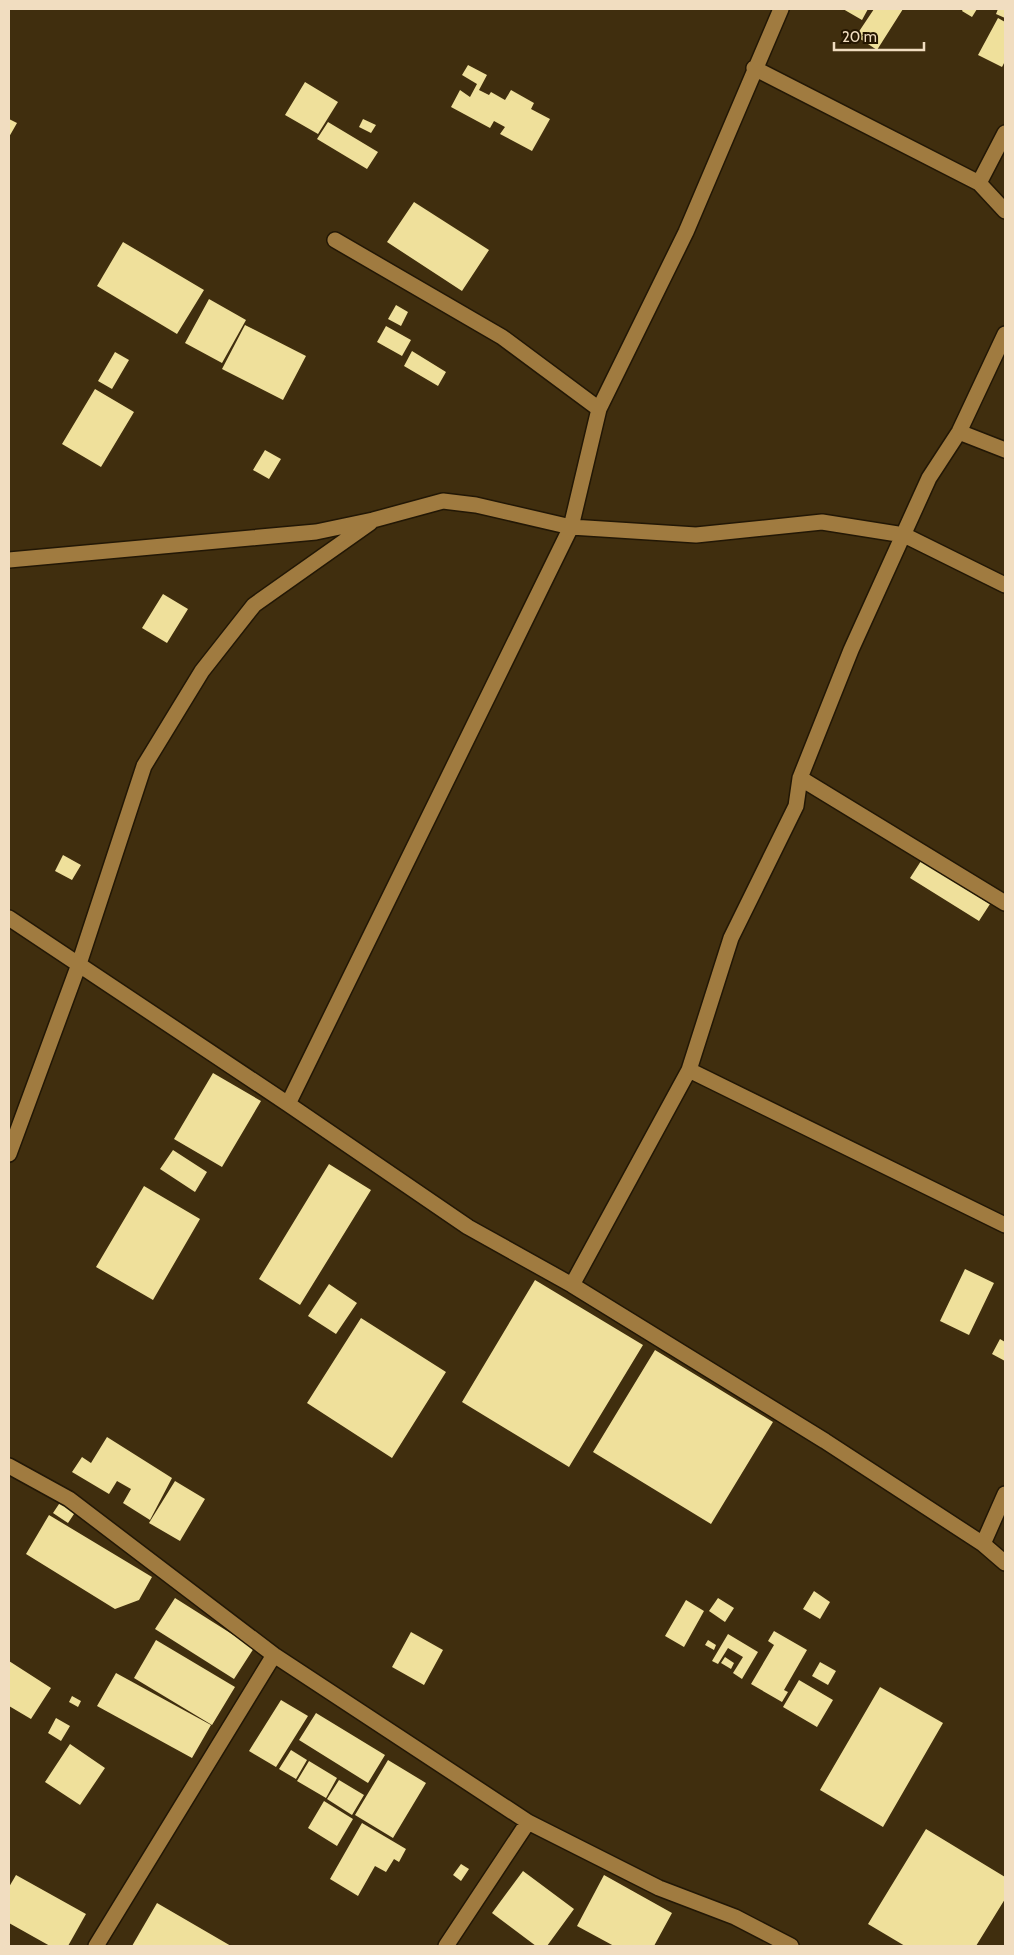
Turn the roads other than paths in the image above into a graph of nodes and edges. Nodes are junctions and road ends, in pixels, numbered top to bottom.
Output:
1 (781, 9) edge
2 (754, 68) junction
3 (1005, 134) edge
4 (979, 183) junction
5 (1005, 211) edge
6 (335, 240) dead end
7 (1005, 334) edge
8 (600, 409) junction
9 (959, 432) junction
10 (1005, 450) edge
11 (374, 520) junction
12 (571, 526) junction
13 (904, 535) junction
14 (9, 560) edge
15 (1005, 585) edge
16 (800, 778) junction
17 (1005, 903) edge
18 (9, 918) edge
19 (79, 964) junction
20 (689, 1070) junction
21 (288, 1104) junction
22 (9, 1154) edge
23 (1005, 1225) edge
24 (572, 1285) junction
25 (9, 1466) edge
26 (1005, 1494) edge
27 (983, 1544) junction
28 (1005, 1563) edge
29 (274, 1656) junction
30 (528, 1822) junction
31 (96, 1946) edge
32 (446, 1946) edge
33 (791, 1946) edge

1 - 2 street
2 - 4 street
2 - 8 street
3 - 4 street
4 - 5 street
6 - 8 street
7 - 9 street
8 - 12 street
9 - 10 street
9 - 13 street
11 - 12 street
11 - 14 street
11 - 19 street
12 - 13 street
12 - 21 street
13 - 15 street
13 - 16 street
16 - 17 street
16 - 20 street
18 - 19 street
19 - 21 street
19 - 22 street
20 - 23 street
20 - 24 street
21 - 24 street
24 - 27 street
25 - 29 street
26 - 27 street
27 - 28 street
29 - 30 street
29 - 31 street
30 - 32 street
30 - 33 street

